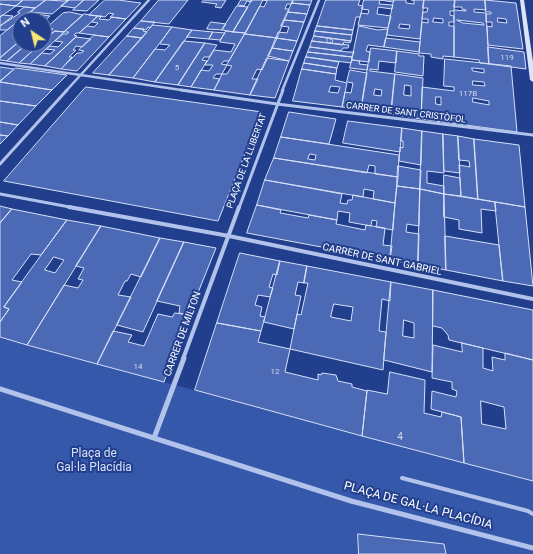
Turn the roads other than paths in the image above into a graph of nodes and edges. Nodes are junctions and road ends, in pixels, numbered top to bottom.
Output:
1 (149, 0) edge
2 (319, 0) edge
3 (522, 0) edge
4 (0, 63) edge
5 (80, 75) junction
6 (533, 80) edge
7 (277, 104) junction
8 (533, 135) edge
9 (0, 164) edge
10 (0, 194) edge
11 (229, 236) junction
12 (533, 299) edge
13 (0, 389) edge
14 (154, 438) junction
15 (402, 478) dead end
16 (533, 514) edge
17 (533, 548) edge

1 - 5 street
2 - 7 street
3 - 6 street
4 - 5 street, PLAÇA DE LA LLIBERTAT
5 - 7 street, PLAÇA DE LA LLIBERTAT
5 - 9 street
7 - 8 street, CARRER DE SANT CRISTÒFOL
7 - 11 street, PLAÇA DE LA LLIBERTAT
10 - 11 street
11 - 12 street, CARRER DE SANT GABRIEL
11 - 14 street, CARRER DE MILTON
13 - 14 street, PLAÇA DE GAL·LA PLACÍDIA
14 - 17 street, PLAÇA DE GAL·LA PLACÍDIA
15 - 16 lane

